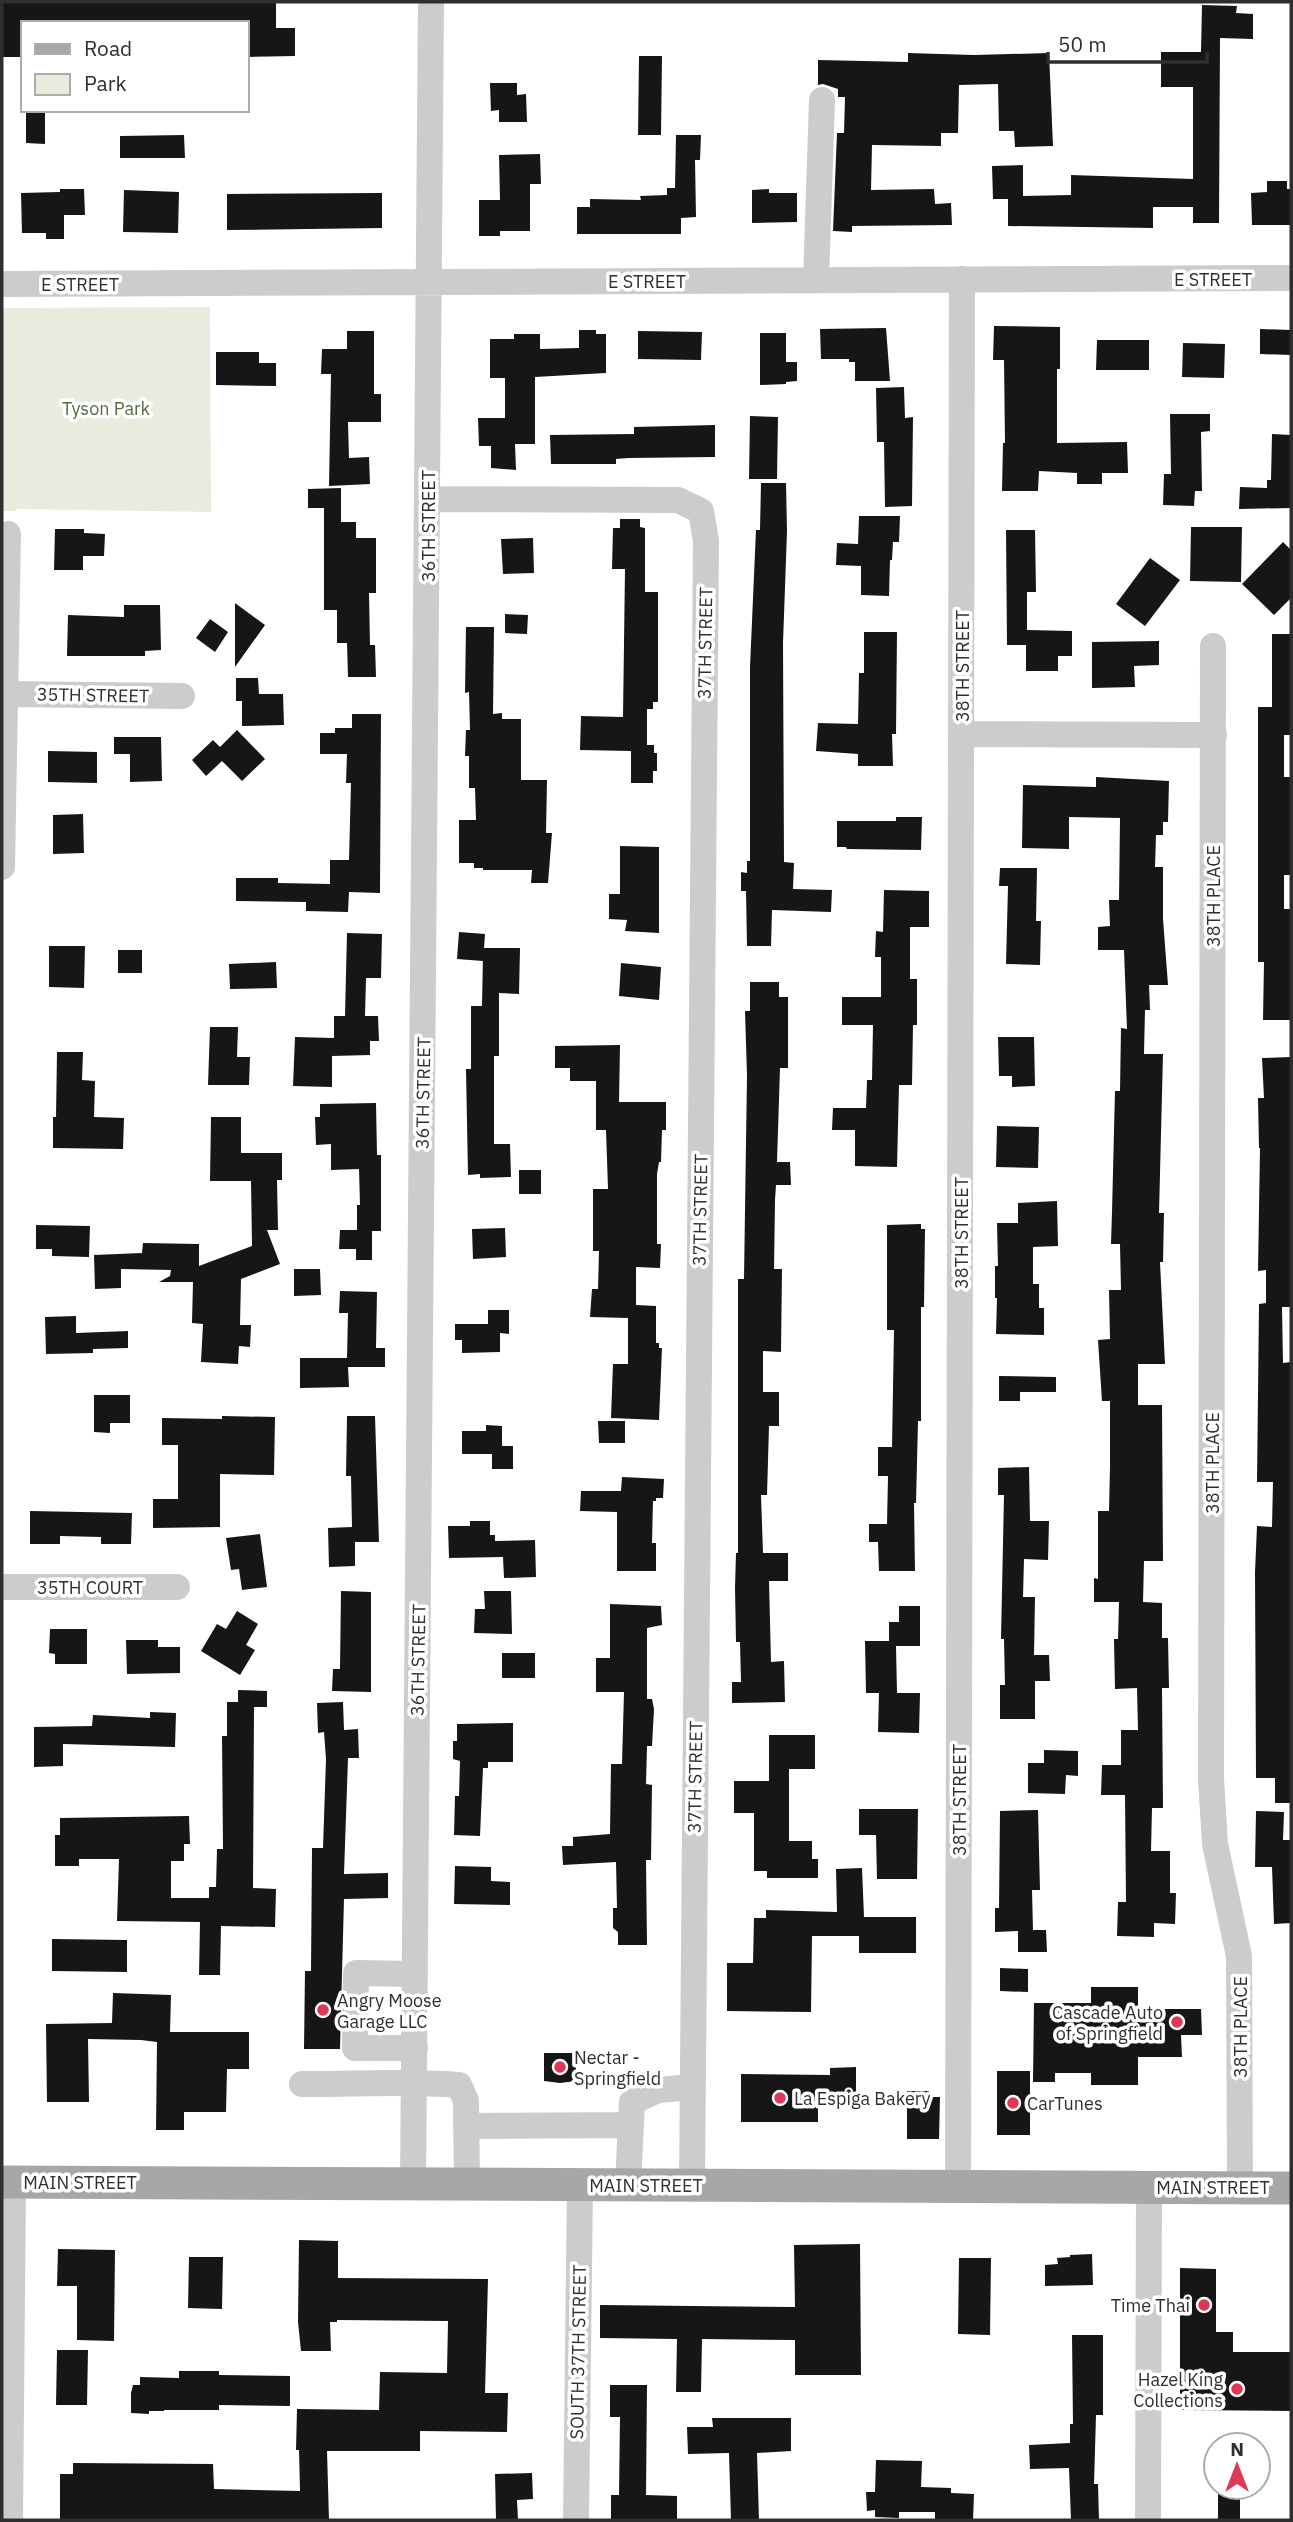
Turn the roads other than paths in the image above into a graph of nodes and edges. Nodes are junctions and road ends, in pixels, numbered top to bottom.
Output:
1 (431, 2) edge
2 (822, 100) dead end
3 (1291, 278) edge
4 (962, 279) junction
5 (816, 280) junction
6 (429, 282) junction
7 (2, 284) edge
8 (428, 499) junction
9 (8, 534) dead end
10 (1213, 646) dead end
11 (3, 694) edge
12 (182, 696) dead end
13 (962, 734) junction
14 (1214, 735) junction
15 (2, 867) edge
16 (2, 1587) edge
17 (177, 1587) dead end
18 (415, 1974) junction
19 (415, 2048) junction
20 (414, 2081) junction
21 (302, 2084) dead end
22 (692, 2087) junction
23 (631, 2125) junction
24 (466, 2126) junction
25 (8, 2182) edge
26 (413, 2184) junction
27 (467, 2184) junction
28 (580, 2184) junction
29 (628, 2185) junction
30 (692, 2185) junction
31 (958, 2186) junction
32 (1149, 2187) junction
33 (1240, 2187) junction
34 (1291, 2188) edge
35 (10, 2520) edge
36 (576, 2520) edge
37 (1148, 2520) edge

1 - 6 street, 36TH STREET
2 - 5 street
3 - 4 street, E STREET
4 - 5 street, E STREET
4 - 13 street, 38TH STREET
5 - 6 street, E STREET
6 - 7 street, E STREET
6 - 8 street, 36TH STREET
8 - 18 street, 36TH STREET
8 - 22 street, 37TH STREET
9 - 11 street
10 - 14 street, 38TH PLACE
11 - 12 street, 35TH STREET
11 - 15 street
13 - 14 street
13 - 31 street, 38TH STREET
14 - 33 street, 38TH PLACE
16 - 17 street, 35TH COURT
18 - 19 street, 36TH STREET
18 - 19 street
19 - 20 street, 36TH STREET
20 - 21 street
20 - 24 street
20 - 26 street, 36TH STREET
22 - 23 street
22 - 30 street, 37TH STREET
23 - 24 street
23 - 29 street
24 - 27 street
25 - 26 main road, MAIN STREET
25 - 35 street
26 - 27 main road, MAIN STREET
27 - 28 main road, MAIN STREET
28 - 29 main road, MAIN STREET
28 - 36 street, SOUTH 37TH STREET
29 - 30 main road, MAIN STREET
30 - 31 main road, MAIN STREET
31 - 32 main road, MAIN STREET
32 - 33 main road, MAIN STREET
32 - 37 street
33 - 34 main road, MAIN STREET

